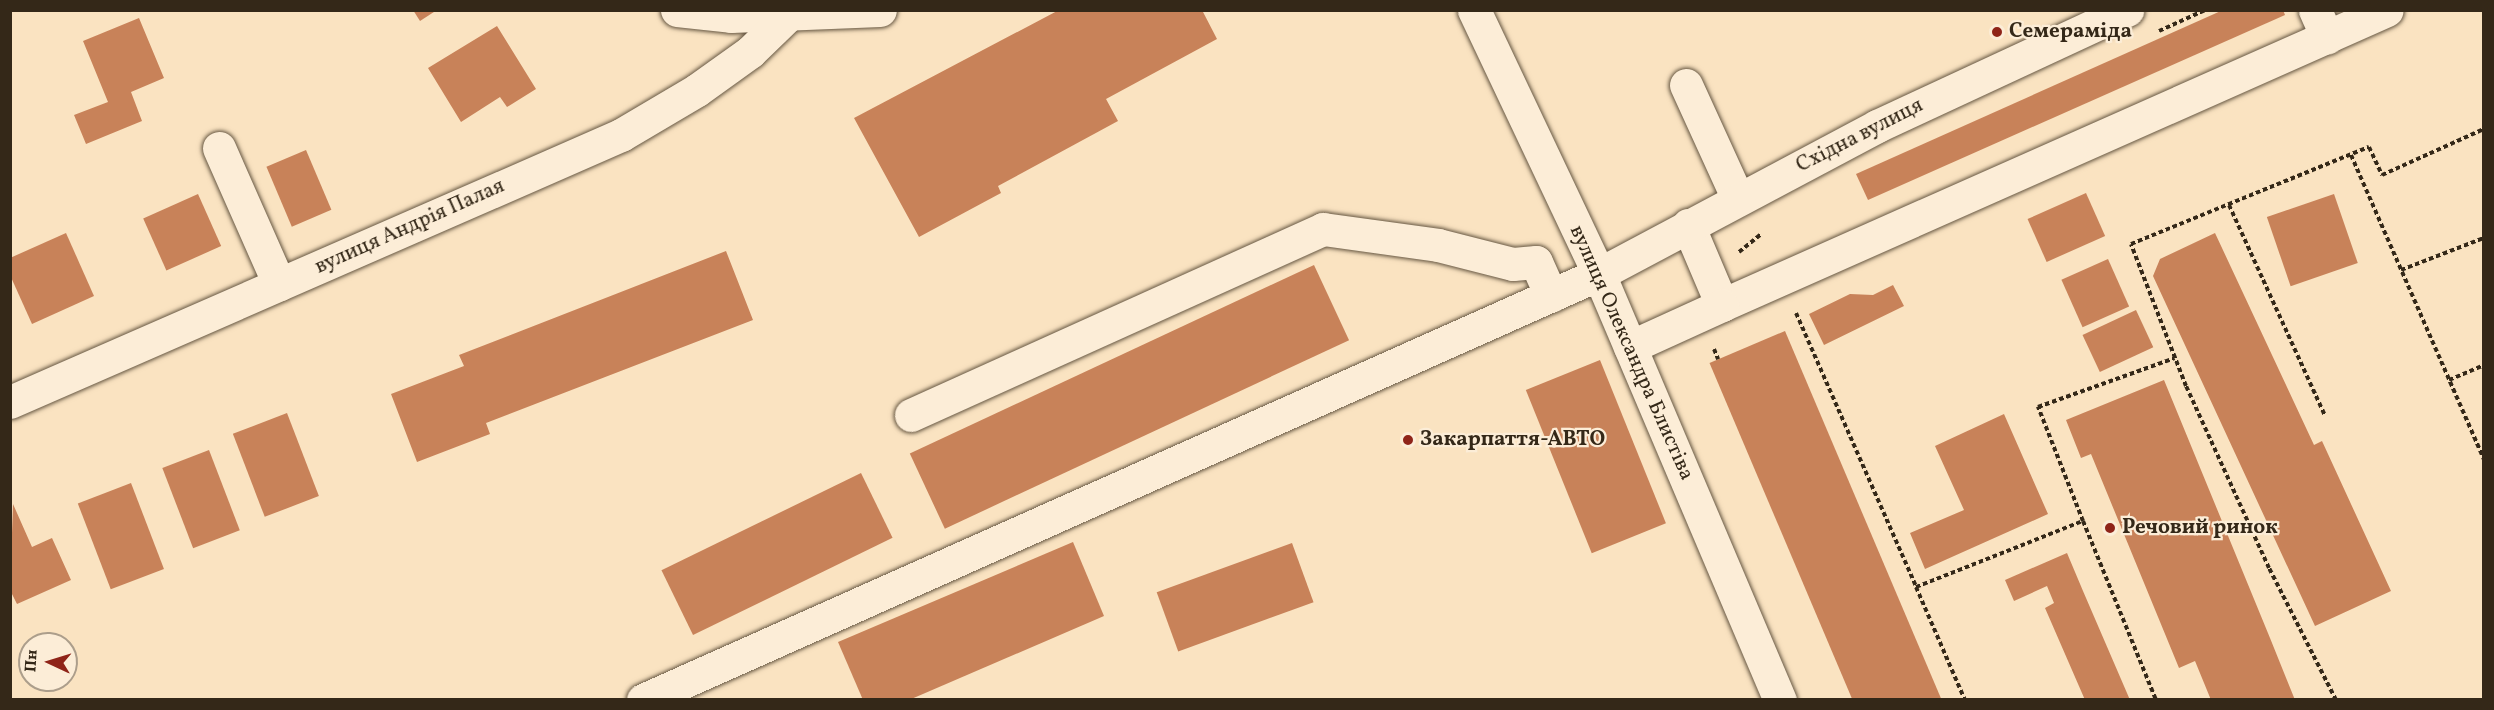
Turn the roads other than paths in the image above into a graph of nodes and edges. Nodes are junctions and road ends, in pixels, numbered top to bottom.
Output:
1 (677, 10) edge
2 (880, 10) edge
3 (1474, 10) edge
4 (2127, 10) edge
5 (2387, 10) edge
6 (788, 15) junction
7 (2321, 24) edge
8 (1686, 85) dead end
9 (219, 148) dead end
10 (1738, 199) junction
11 (1688, 225) junction
12 (1599, 274) junction
13 (279, 284) junction
14 (1551, 296) junction
15 (1722, 304) junction
16 (1630, 347) junction
17 (10, 402) edge
18 (911, 415) dead end
19 (643, 699) edge
20 (1780, 699) edge

1 - 6 street
2 - 6 street
3 - 12 street, вулиця Олександра Блистіва
4 - 10 street, Східна вулиця
5 - 7 street
6 - 13 street, вулиця Андрія Палая
7 - 15 street
8 - 10 street
9 - 13 street
10 - 11 street, Східна вулиця
11 - 12 street, Східна вулиця
11 - 15 street
12 - 14 street, Східна вулиця
12 - 16 street, вулиця Олександра Блистіва
13 - 17 street, вулиця Андрія Палая
14 - 18 street
14 - 19 street, Східна вулиця
15 - 16 street
16 - 20 street, вулиця Олександра Блистіва

